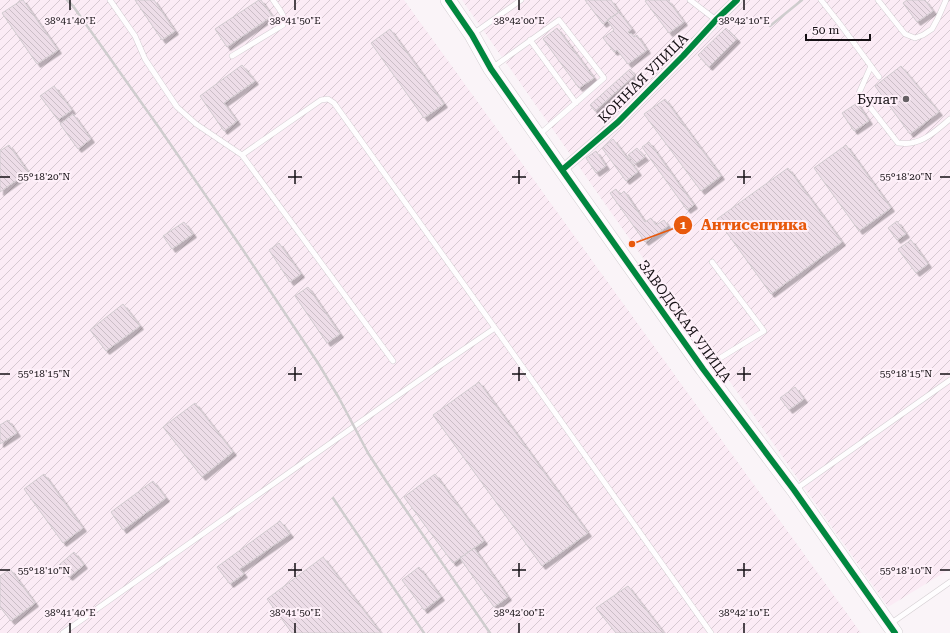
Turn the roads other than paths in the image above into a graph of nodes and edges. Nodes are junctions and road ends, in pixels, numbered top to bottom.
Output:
1 (110, 0) edge
2 (273, 0) edge
3 (448, 0) edge
4 (521, 0) edge
5 (690, 0) edge
6 (738, 0) edge
7 (821, 0) edge
8 (878, 0) edge
9 (946, 0) edge
10 (716, 20) junction
11 (472, 35) junction
12 (530, 40) junction
13 (232, 56) dead end
14 (871, 66) junction
15 (491, 69) junction
16 (879, 77) dead end
17 (576, 103) junction
18 (950, 119) edge
19 (538, 136) junction
20 (242, 155) junction
21 (562, 170) junction
22 (712, 262) dead end
23 (495, 328) junction
24 (393, 361) dead end
25 (703, 369) junction
26 (950, 380) edge
27 (794, 490) junction
28 (950, 582) edge
29 (892, 629) edge
30 (63, 633) edge
31 (711, 633) edge

1 - 20 lane
2 - 13 lane
3 - 11 street, ЗАВОДСКАЯ УЛИЦА
4 - 11 lane
5 - 10 lane
6 - 10 street, КОННАЯ УЛИЦА
7 - 14 lane
8 - 9 lane
10 - 21 street, КОННАЯ УЛИЦА
11 - 15 street, ЗАВОДСКАЯ УЛИЦА
12 - 15 lane
12 - 17 lane
12 - 17 lane
14 - 16 lane
14 - 18 lane
15 - 19 street, ЗАВОДСКАЯ УЛИЦА
17 - 19 lane
19 - 21 street, ЗАВОДСКАЯ УЛИЦА
20 - 23 lane
20 - 24 lane
21 - 25 street, ЗАВОДСКАЯ УЛИЦА
22 - 25 lane
23 - 30 lane
23 - 31 lane
25 - 27 street, ЗАВОДСКАЯ УЛИЦА
26 - 27 lane
27 - 29 street, ЗАВОДСКАЯ УЛИЦА
28 - 29 lane

